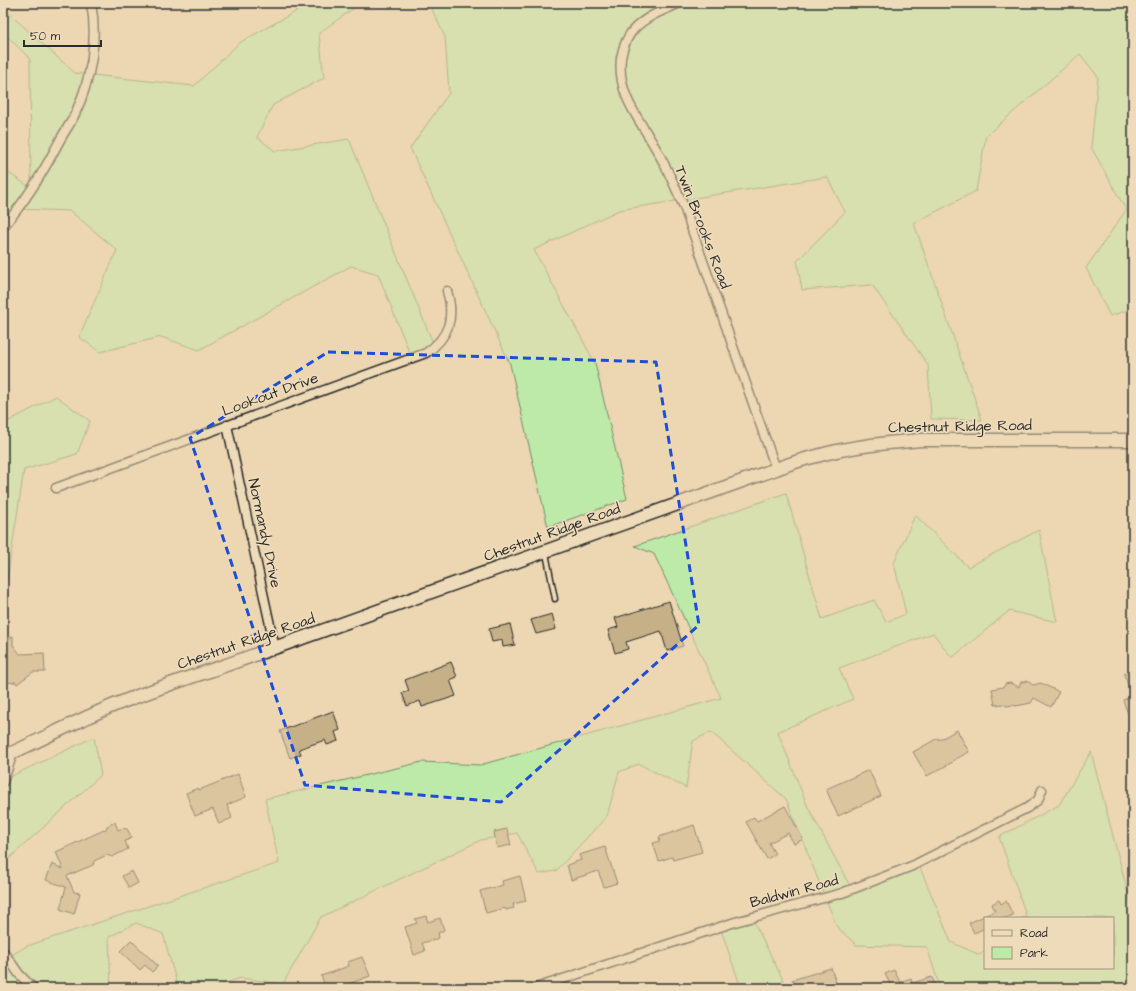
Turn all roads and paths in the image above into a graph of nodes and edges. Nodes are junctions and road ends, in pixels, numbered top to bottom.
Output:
1 (91, 3) edge
2 (680, 3) edge
3 (3, 227) edge
4 (447, 291) dead end
5 (227, 425) junction
6 (1133, 440) edge
7 (776, 468) junction
8 (56, 488) dead end
9 (545, 551) junction
10 (555, 599) dead end
11 (275, 648) junction
12 (8, 755) edge
13 (3, 782) edge
14 (1042, 790) dead end
15 (3, 951) edge
16 (34, 988) edge
17 (536, 988) edge

1 - 3 street
2 - 7 street, Twin Brooks Road
4 - 5 street, Lookout Drive
5 - 8 street, Lookout Drive
5 - 11 street, Normandy Drive
6 - 7 main road, Chestnut Ridge Road
7 - 9 main road, Chestnut Ridge Road
9 - 10 lane
9 - 11 main road, Chestnut Ridge Road
11 - 12 main road, Chestnut Ridge Road
12 - 13 street
14 - 17 street, Baldwin Road
15 - 16 street

